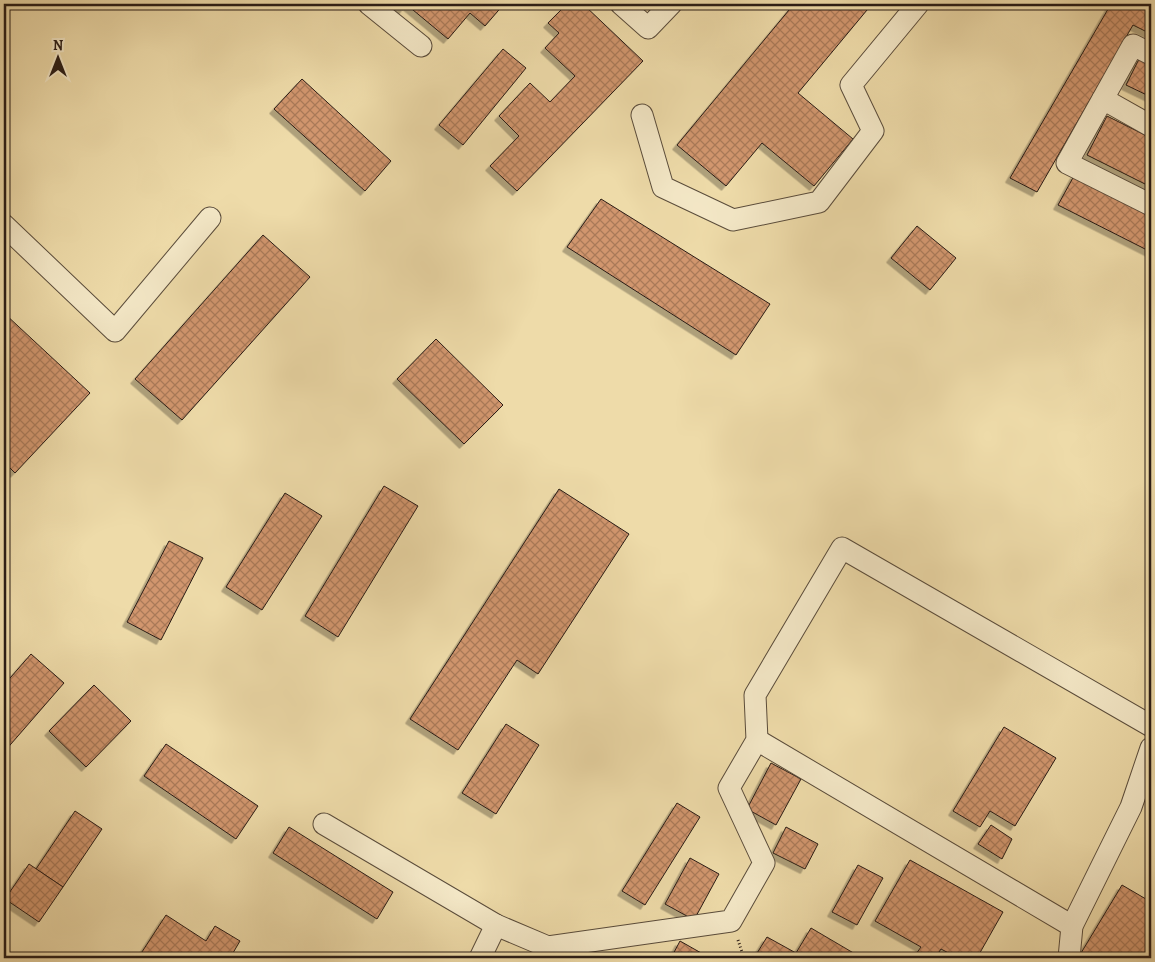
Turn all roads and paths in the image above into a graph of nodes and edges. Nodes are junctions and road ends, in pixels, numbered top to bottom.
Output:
1 (369, 4) edge
2 (621, 4) edge
3 (671, 4) edge
4 (918, 4) edge
5 (421, 46) dead end
6 (1151, 54) edge
7 (1102, 100) junction
8 (642, 115) dead end
9 (1151, 126) edge
10 (1151, 206) edge
11 (210, 218) dead end
12 (4, 225) edge
13 (1151, 726) edge
14 (757, 740) junction
15 (1151, 748) edge
16 (324, 824) dead end
17 (496, 925) junction
18 (1072, 926) junction
19 (480, 958) edge
20 (1069, 958) edge

1 - 5 street
2 - 3 street
4 - 8 street
6 - 7 street
7 - 9 street
7 - 10 street
11 - 12 street
13 - 14 street
14 - 17 street
14 - 18 street
15 - 18 street
16 - 17 street
17 - 19 street
18 - 20 street

